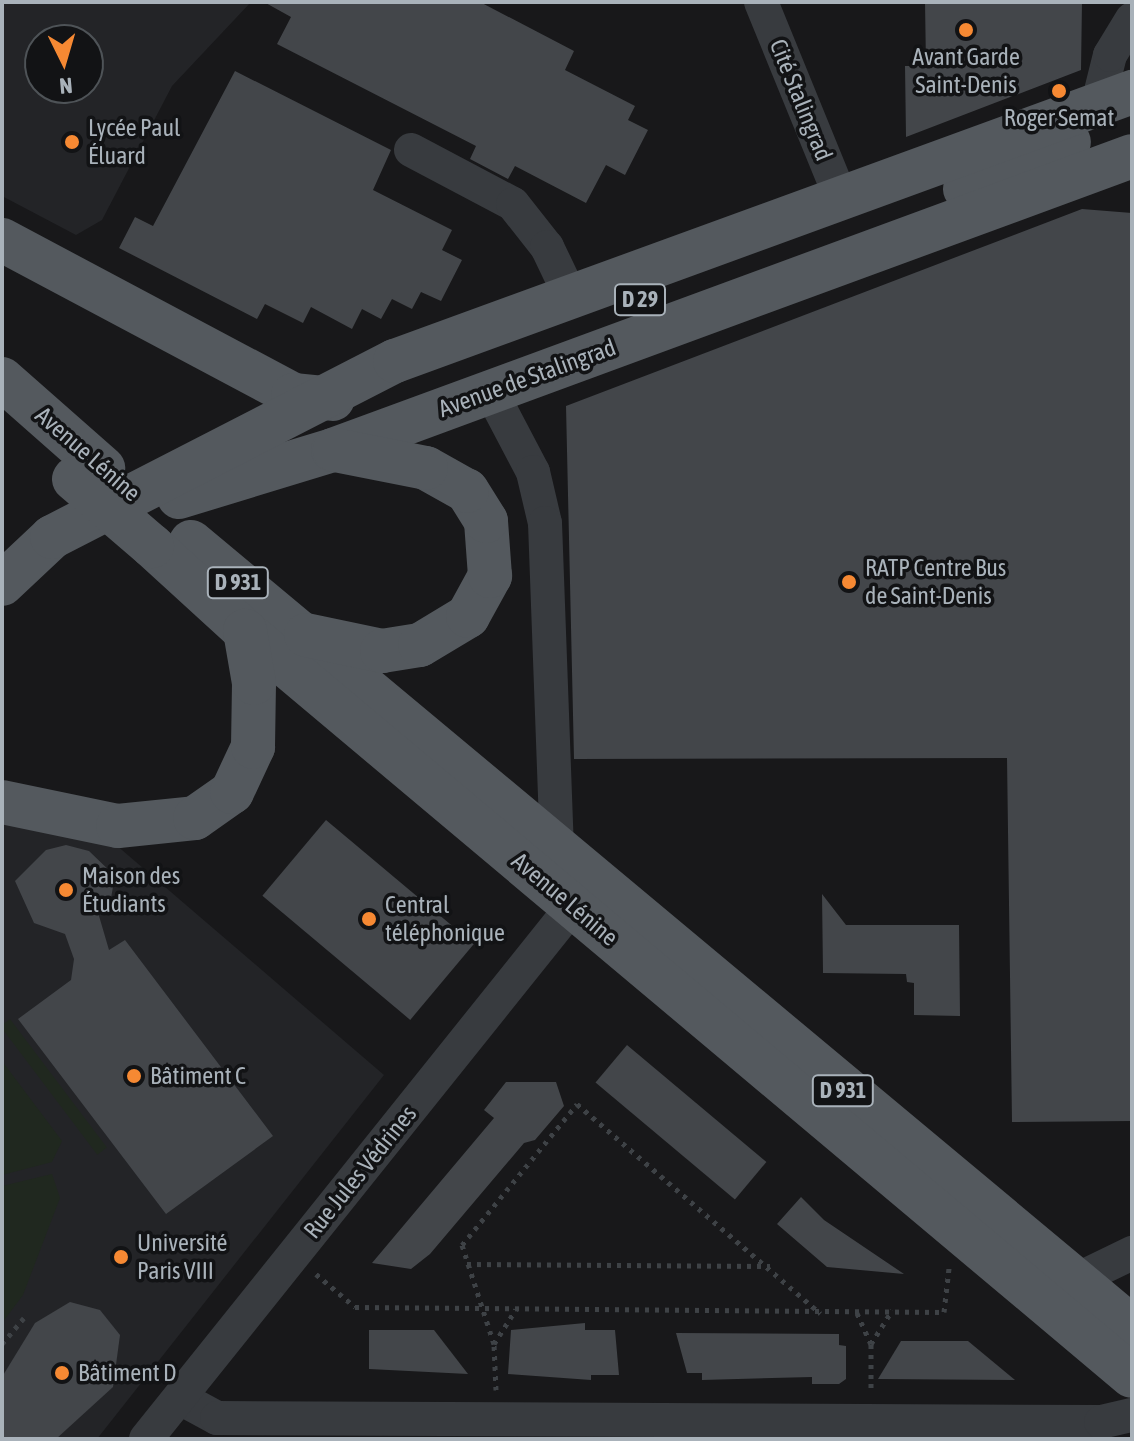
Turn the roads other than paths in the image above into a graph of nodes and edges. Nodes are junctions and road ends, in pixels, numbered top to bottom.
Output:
1 (761, 2) edge
2 (1132, 19) edge
3 (1121, 104) edge
4 (1069, 142) junction
5 (411, 150) dead end
6 (1132, 156) edge
7 (841, 198) junction
8 (2, 240) edge
9 (570, 295) junction
10 (598, 352) junction
11 (2, 379) edge
12 (387, 379) junction
13 (267, 381) junction
14 (491, 392) junction
15 (315, 399) junction
16 (2, 417) edge
17 (333, 450) junction
18 (211, 458) junction
19 (89, 474) junction
20 (52, 537) junction
21 (167, 540) junction
22 (2, 555) edge
23 (2, 584) edge
24 (245, 631) junction
25 (294, 632) junction
26 (2, 802) edge
27 (557, 851) junction
28 (573, 906) junction
29 (1132, 1253) edge
30 (1072, 1282) junction
31 (1132, 1327) edge
32 (1132, 1376) edge
33 (180, 1398) junction
34 (1132, 1415) edge
35 (146, 1439) edge

1 - 7 street, Cité Stalingrad
2 - 3 street
3 - 4 main road, Avenue de Stalingrad / D 29
3 - 7 main road, Avenue de Stalingrad / D 29
4 - 10 main road, D 29
4 - 12 main road, Avenue de Stalingrad / D 29
5 - 9 street
6 - 10 main road, Avenue de Stalingrad / D 29
7 - 9 main road, Avenue de Stalingrad / D 29
8 - 13 main road
9 - 12 main road, Avenue de Stalingrad / D 29
10 - 14 main road, Avenue de Stalingrad / D 29
11 - 19 main road, Avenue Lénine / D 931
12 - 13 main road
12 - 15 main road
12 - 18 main road, Avenue de Stalingrad / D 29
13 - 15 main road
14 - 17 main road, Avenue de Stalingrad / D 29
14 - 27 street
15 - 18 main road, Avenue de Stalingrad / D 29
16 - 19 main road, Avenue Lénine / D 931
17 - 20 main road, Avenue de Stalingrad / D 29
17 - 25 main road
18 - 20 main road, Avenue de Stalingrad / D 29
19 - 21 main road, Avenue Lénine / D 931
20 - 22 main road, Avenue de Stalingrad / D 29
20 - 23 main road
21 - 24 main road, Avenue Lénine / D 931
21 - 25 main road, Avenue Lénine / D 931
24 - 26 main road
24 - 28 main road, Avenue Lénine / D 931
25 - 27 main road, Avenue Lénine / D 931
27 - 30 main road, Avenue Lénine / D 931
28 - 32 main road, Avenue Lénine / D 931
28 - 33 street, Rue Jules Védrines
29 - 30 street
30 - 31 main road, Avenue Lénine / D 931
33 - 34 street
33 - 35 street, Rue Jules Védrines

